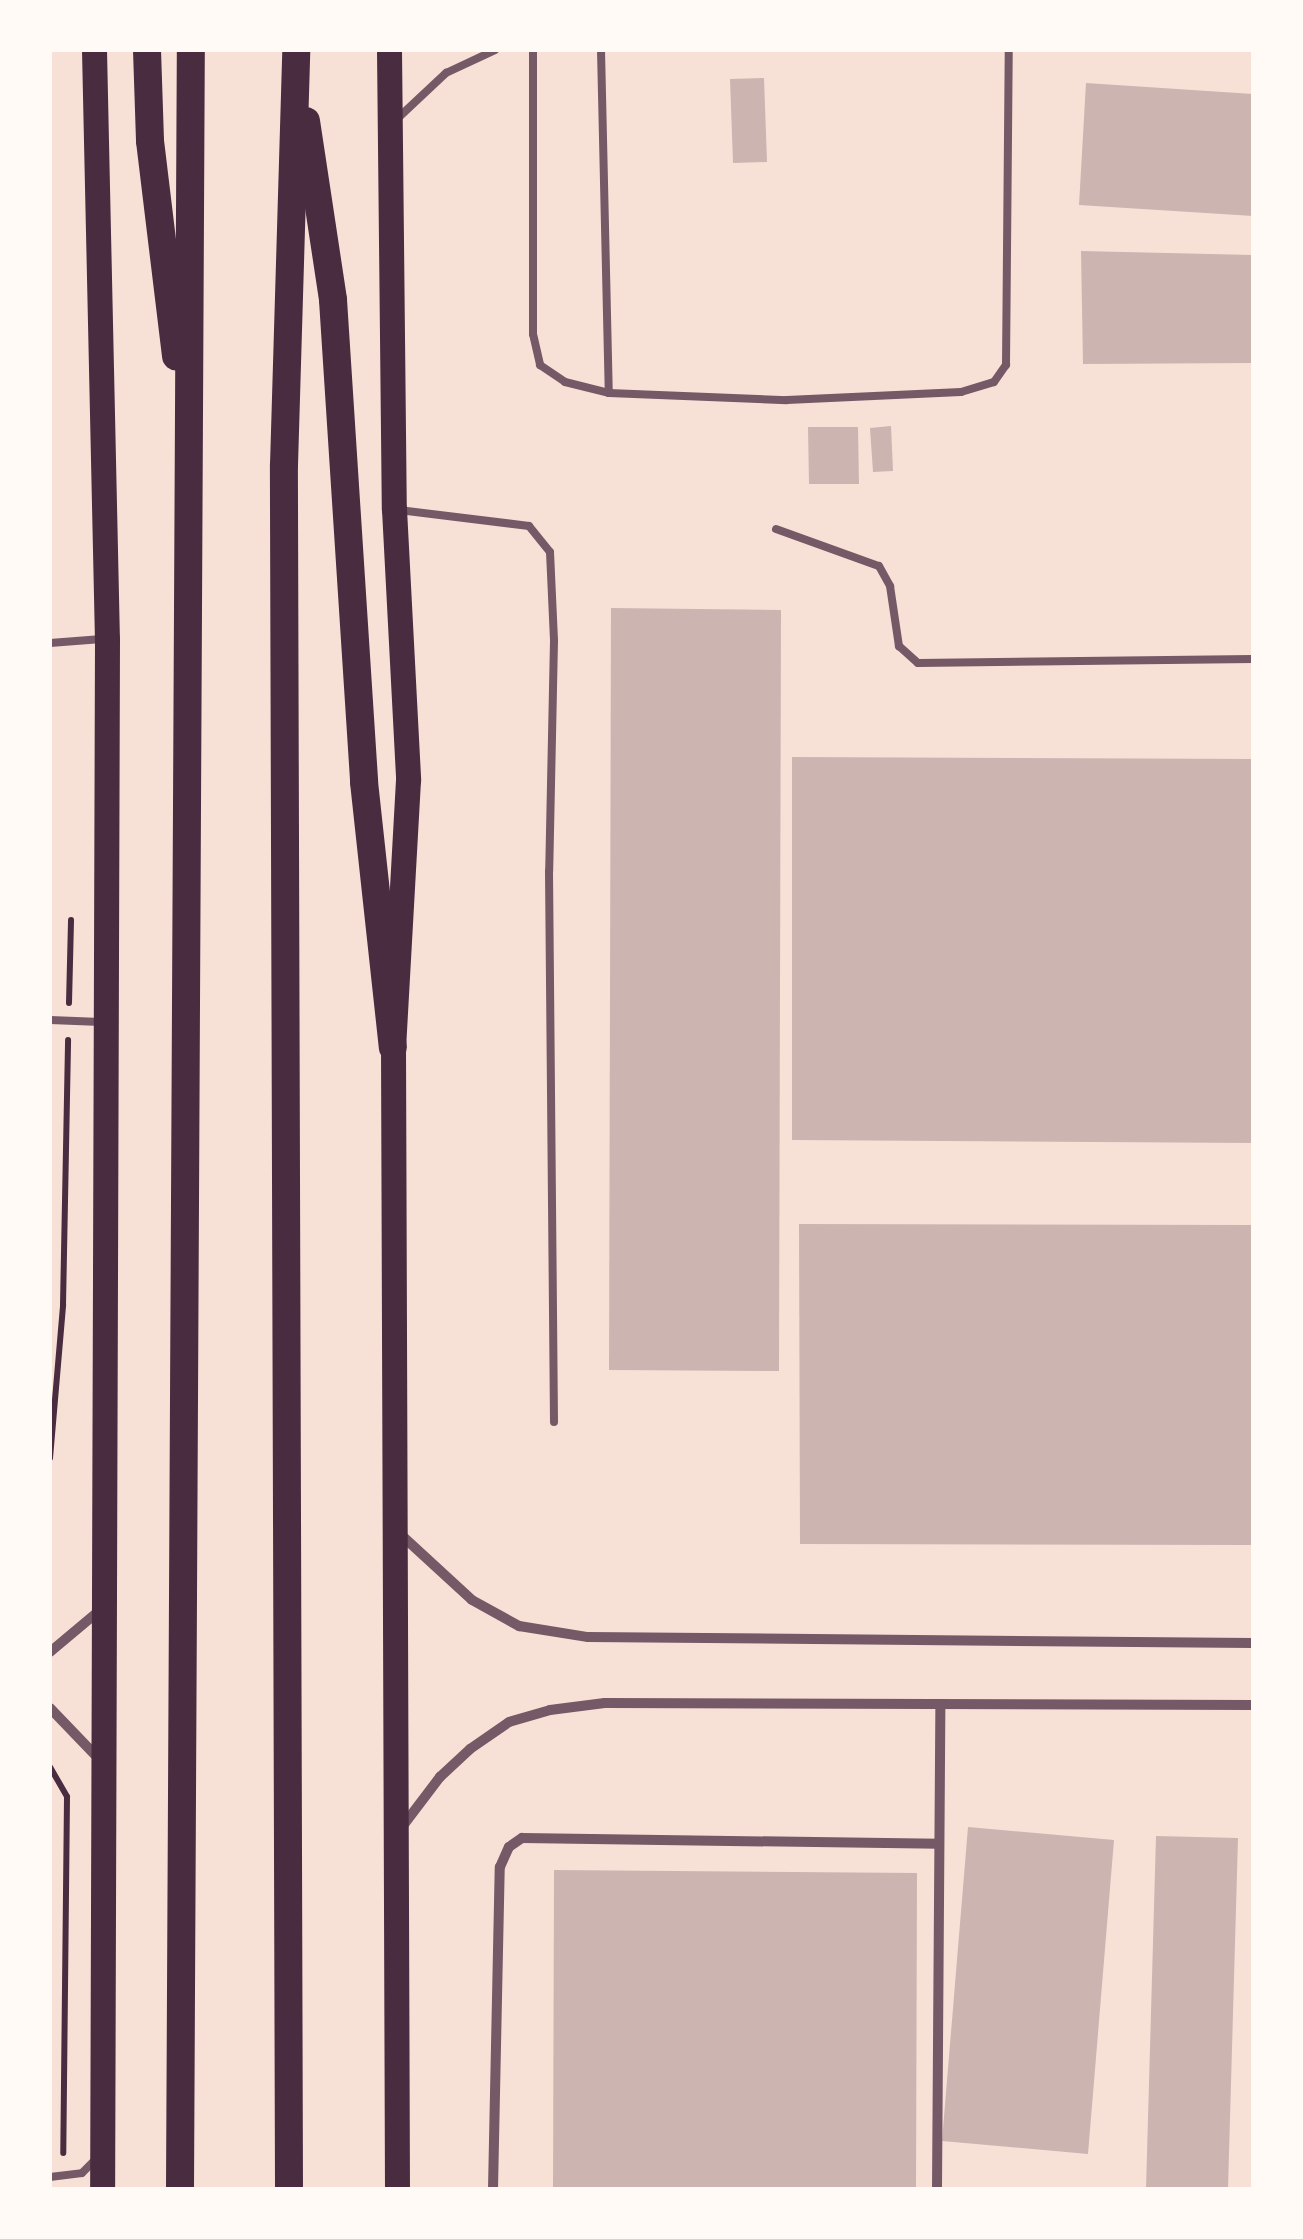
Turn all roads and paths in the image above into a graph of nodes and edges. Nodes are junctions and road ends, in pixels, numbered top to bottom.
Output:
1 (94, 50) edge
2 (147, 50) edge
3 (192, 50) edge
4 (296, 50) edge
5 (389, 50) edge
6 (495, 50) edge
7 (532, 50) edge
8 (601, 50) edge
9 (1009, 50) edge
10 (388, 129) junction
11 (608, 392) junction
12 (190, 477) junction
13 (394, 509) junction
14 (776, 529) dead end
15 (107, 639) junction
16 (50, 643) edge
17 (1253, 659) edge
18 (71, 907) dead end
19 (50, 1020) edge
20 (68, 1020) junction
21 (106, 1022) junction
22 (392, 1048) junction
23 (554, 1422) dead end
24 (50, 1458) edge
25 (394, 1527) junction
26 (104, 1606) junction
27 (1253, 1643) edge
28 (50, 1652) edge
29 (940, 1704) junction
30 (1253, 1705) edge
31 (50, 1708) edge
32 (50, 1767) edge
33 (106, 1770) junction
34 (398, 1832) junction
35 (939, 1844) junction
36 (103, 2153) junction
37 (50, 2177) edge
38 (63, 2177) junction
39 (102, 2189) edge
40 (180, 2189) edge
41 (289, 2189) edge
42 (397, 2189) edge
43 (493, 2189) edge
44 (937, 2189) edge

1 - 15 main road
2 - 12 highway
3 - 12 highway
4 - 22 highway
4 - 41 highway
5 - 10 main road
6 - 10 lane
7 - 11 lane
8 - 11 lane
9 - 11 lane
10 - 13 main road
12 - 40 highway
13 - 22 main road
13 - 23 lane
14 - 17 lane
15 - 16 lane
15 - 21 main road
18 - 20 path
19 - 20 lane
20 - 21 lane
20 - 24 path
21 - 26 main road
22 - 25 main road
25 - 27 street
25 - 34 main road
26 - 28 street
26 - 33 main road
29 - 30 street
29 - 34 street
29 - 35 street
31 - 33 street
32 - 38 path
33 - 36 main road
34 - 42 main road
35 - 43 street
35 - 44 street
36 - 38 lane
36 - 39 main road
37 - 38 lane

